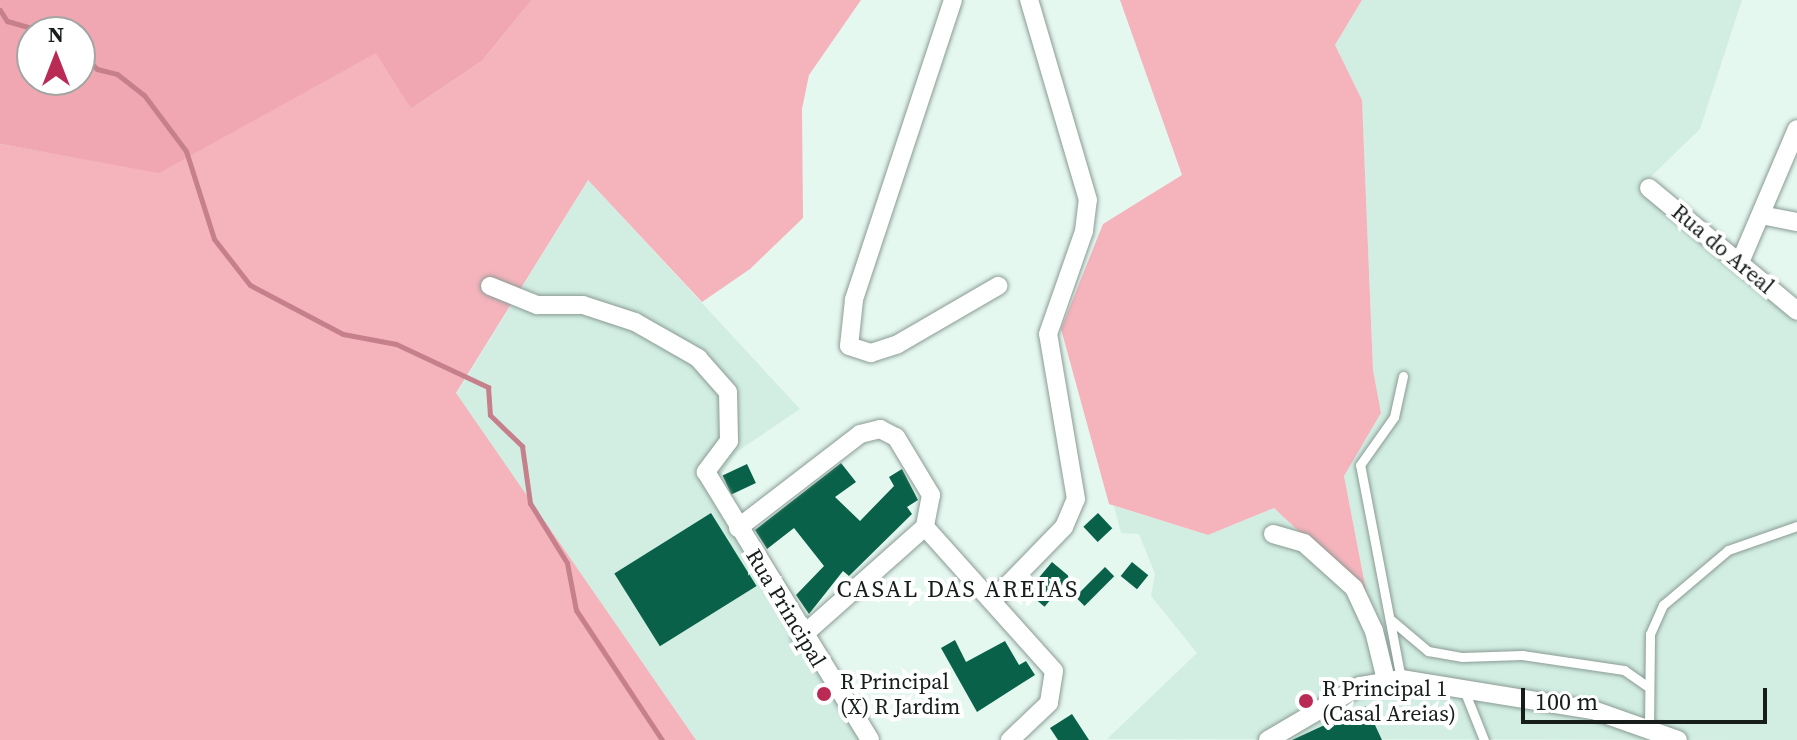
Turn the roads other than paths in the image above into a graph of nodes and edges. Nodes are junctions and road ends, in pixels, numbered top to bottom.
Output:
1 (953, 0) edge
2 (1029, 0) edge
3 (1797, 129) edge
4 (1649, 188) dead end
5 (1761, 215) junction
6 (1797, 222) edge
7 (1741, 260) junction
8 (490, 286) dead end
9 (998, 286) dead end
10 (1797, 311) edge
11 (1403, 376) dead end
12 (1797, 526) edge
13 (925, 527) junction
14 (738, 528) junction
15 (1273, 534) dead end
16 (993, 600) junction
17 (1386, 613) junction
18 (801, 637) junction
19 (1393, 680) junction
20 (1648, 687) junction
21 (1464, 690) junction
22 (1649, 730) junction
23 (1034, 733) edge
24 (870, 740) edge
25 (1010, 740) edge
26 (1268, 740) edge
27 (1484, 740) edge
28 (1678, 740) edge

1 - 9 street
2 - 16 street
3 - 5 street
4 - 7 street, Rua do Areal
5 - 6 street
5 - 7 street
7 - 10 street, Rua do Areal
8 - 14 street, Rua Principal
11 - 17 lane
12 - 20 lane
13 - 14 street
13 - 16 street
13 - 18 street
14 - 18 street, Rua Principal
15 - 19 street
16 - 23 street
17 - 19 lane
17 - 20 lane
18 - 24 street, Rua Principal
19 - 21 street
19 - 26 street
20 - 22 lane
21 - 22 street
21 - 27 lane
22 - 28 street
23 - 25 street

